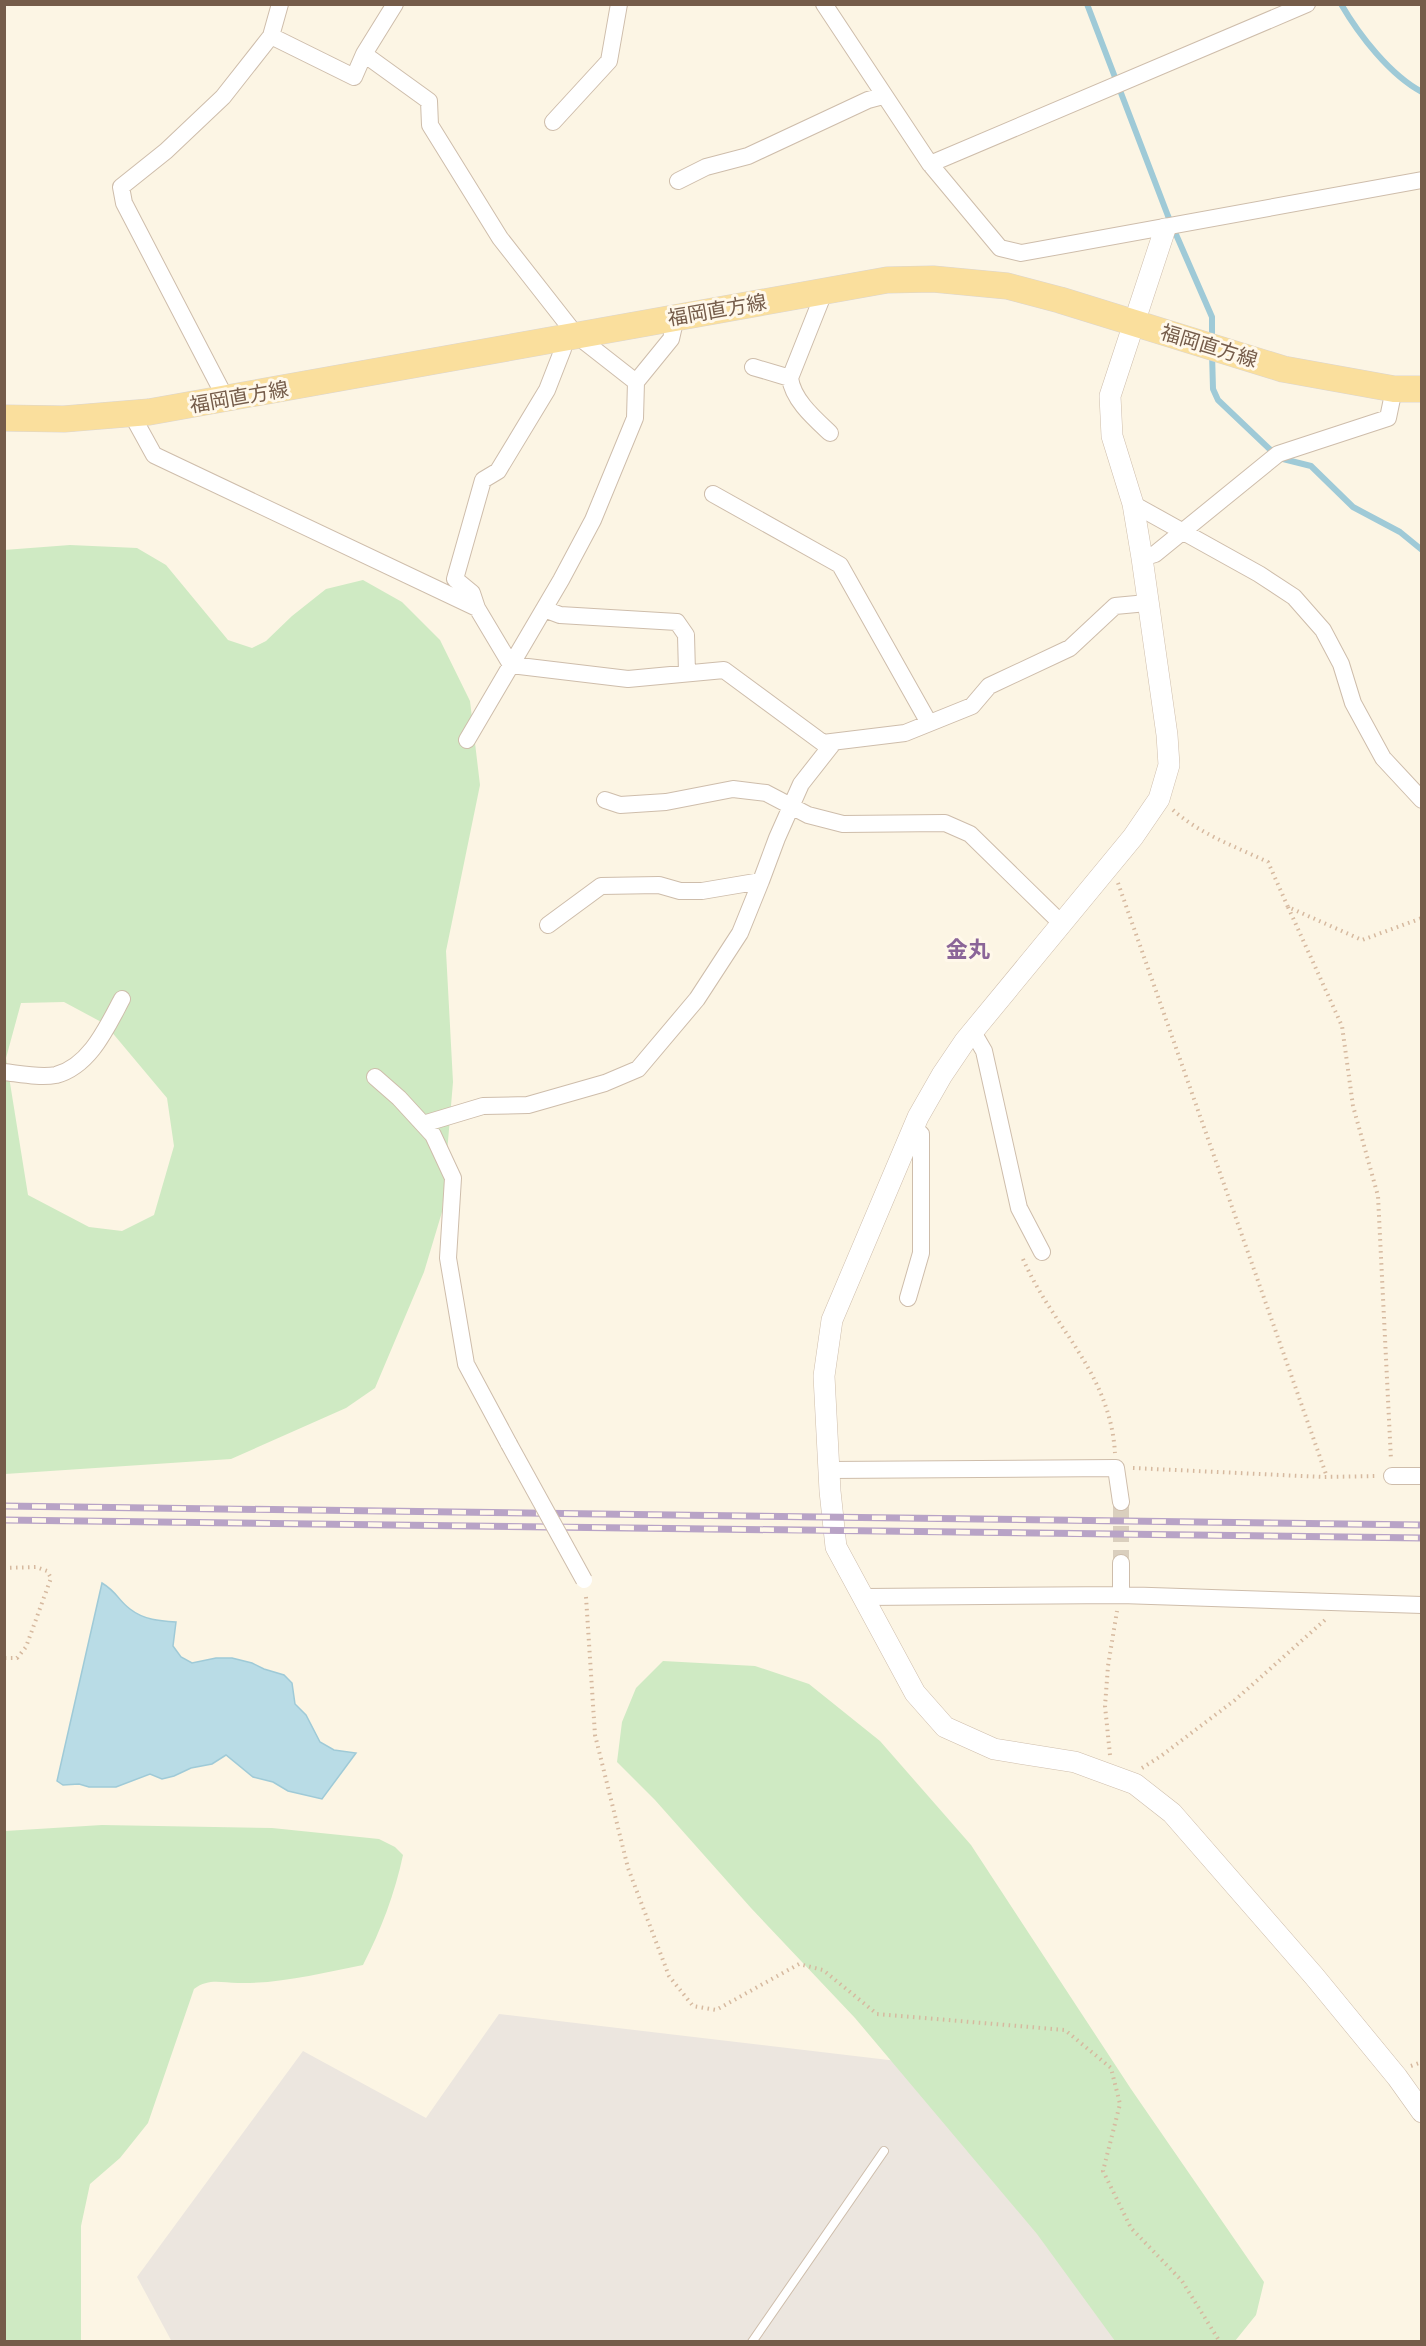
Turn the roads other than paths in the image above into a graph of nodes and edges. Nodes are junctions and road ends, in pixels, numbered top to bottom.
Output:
1 (280, 4) edge
2 (395, 4) edge
3 (619, 4) edge
4 (824, 4) edge
5 (1307, 4) edge
6 (271, 36) junction
7 (364, 54) junction
8 (883, 96) junction
9 (553, 122) dead end
10 (930, 164) junction
11 (1422, 180) edge
12 (678, 181) dead end
13 (1165, 229) junction
14 (825, 290) junction
15 (676, 317) junction
16 (1132, 323) junction
17 (569, 337) junction
18 (753, 367) dead end
19 (790, 378) junction
20 (636, 382) junction
21 (1394, 389) junction
22 (1422, 389) edge
23 (226, 399) junction
24 (132, 415) junction
25 (4, 418) edge
26 (830, 433) dead end
27 (713, 494) dead end
28 (1132, 504) junction
29 (1183, 532) junction
30 (1142, 558) junction
31 (1147, 603) junction
32 (477, 608) junction
33 (544, 609) junction
34 (511, 665) junction
35 (687, 674) junction
36 (929, 723) junction
37 (467, 740) dead end
38 (834, 742) junction
39 (605, 800) dead end
40 (1422, 800) edge
41 (792, 807) junction
42 (761, 881) junction
43 (1062, 924) junction
44 (548, 925) dead end
45 (122, 999) dead end
46 (973, 1032) junction
47 (4, 1072) edge
48 (375, 1077) dead end
49 (423, 1124) junction
50 (914, 1128) junction
51 (1042, 1251) dead end
52 (908, 1298) dead end
53 (829, 1470) junction
54 (1392, 1476) road end
55 (1422, 1476) edge
56 (1121, 1502) tunnel mouth
57 (1121, 1563) tunnel mouth
58 (584, 1581) road end
59 (1121, 1595) junction
60 (865, 1598) junction
61 (1422, 1605) edge
62 (1422, 2112) edge
63 (884, 2151) dead end
64 (752, 2342) edge

1 - 6 street
2 - 7 street
3 - 9 street
4 - 8 street
5 - 10 street
6 - 7 street
6 - 23 street
7 - 17 street
8 - 10 street
8 - 12 street
10 - 13 street
11 - 13 street
13 - 16 street
14 - 15 main road, 福岡直方線
14 - 16 main road, 福岡直方線
14 - 19 street
15 - 17 main road, 福岡直方線
15 - 20 street
16 - 21 main road, 福岡直方線
16 - 28 street
17 - 20 street
17 - 23 main road, 福岡直方線
17 - 32 street
18 - 19 street
19 - 26 street
20 - 33 street
21 - 22 main road, 福岡直方線
21 - 29 street
23 - 24 main road, 福岡直方線
24 - 25 main road, 福岡直方線
24 - 32 street
27 - 36 street
28 - 29 street
28 - 30 street
29 - 30 street
29 - 40 street
30 - 31 street
31 - 36 street
31 - 43 street
32 - 34 street
33 - 34 street
33 - 35 street
34 - 35 street
34 - 37 street
35 - 38 street
36 - 38 street
38 - 41 street
39 - 41 street
41 - 42 street
41 - 43 street
42 - 44 street
42 - 49 street
43 - 46 street
45 - 47 street
46 - 50 street
46 - 51 street
48 - 49 street
49 - 58 street, bridge
50 - 52 street
50 - 53 street
53 - 56 street
53 - 60 street
54 - 55 street
57 - 59 street
59 - 60 street
59 - 61 street
60 - 62 street
63 - 64 lane

